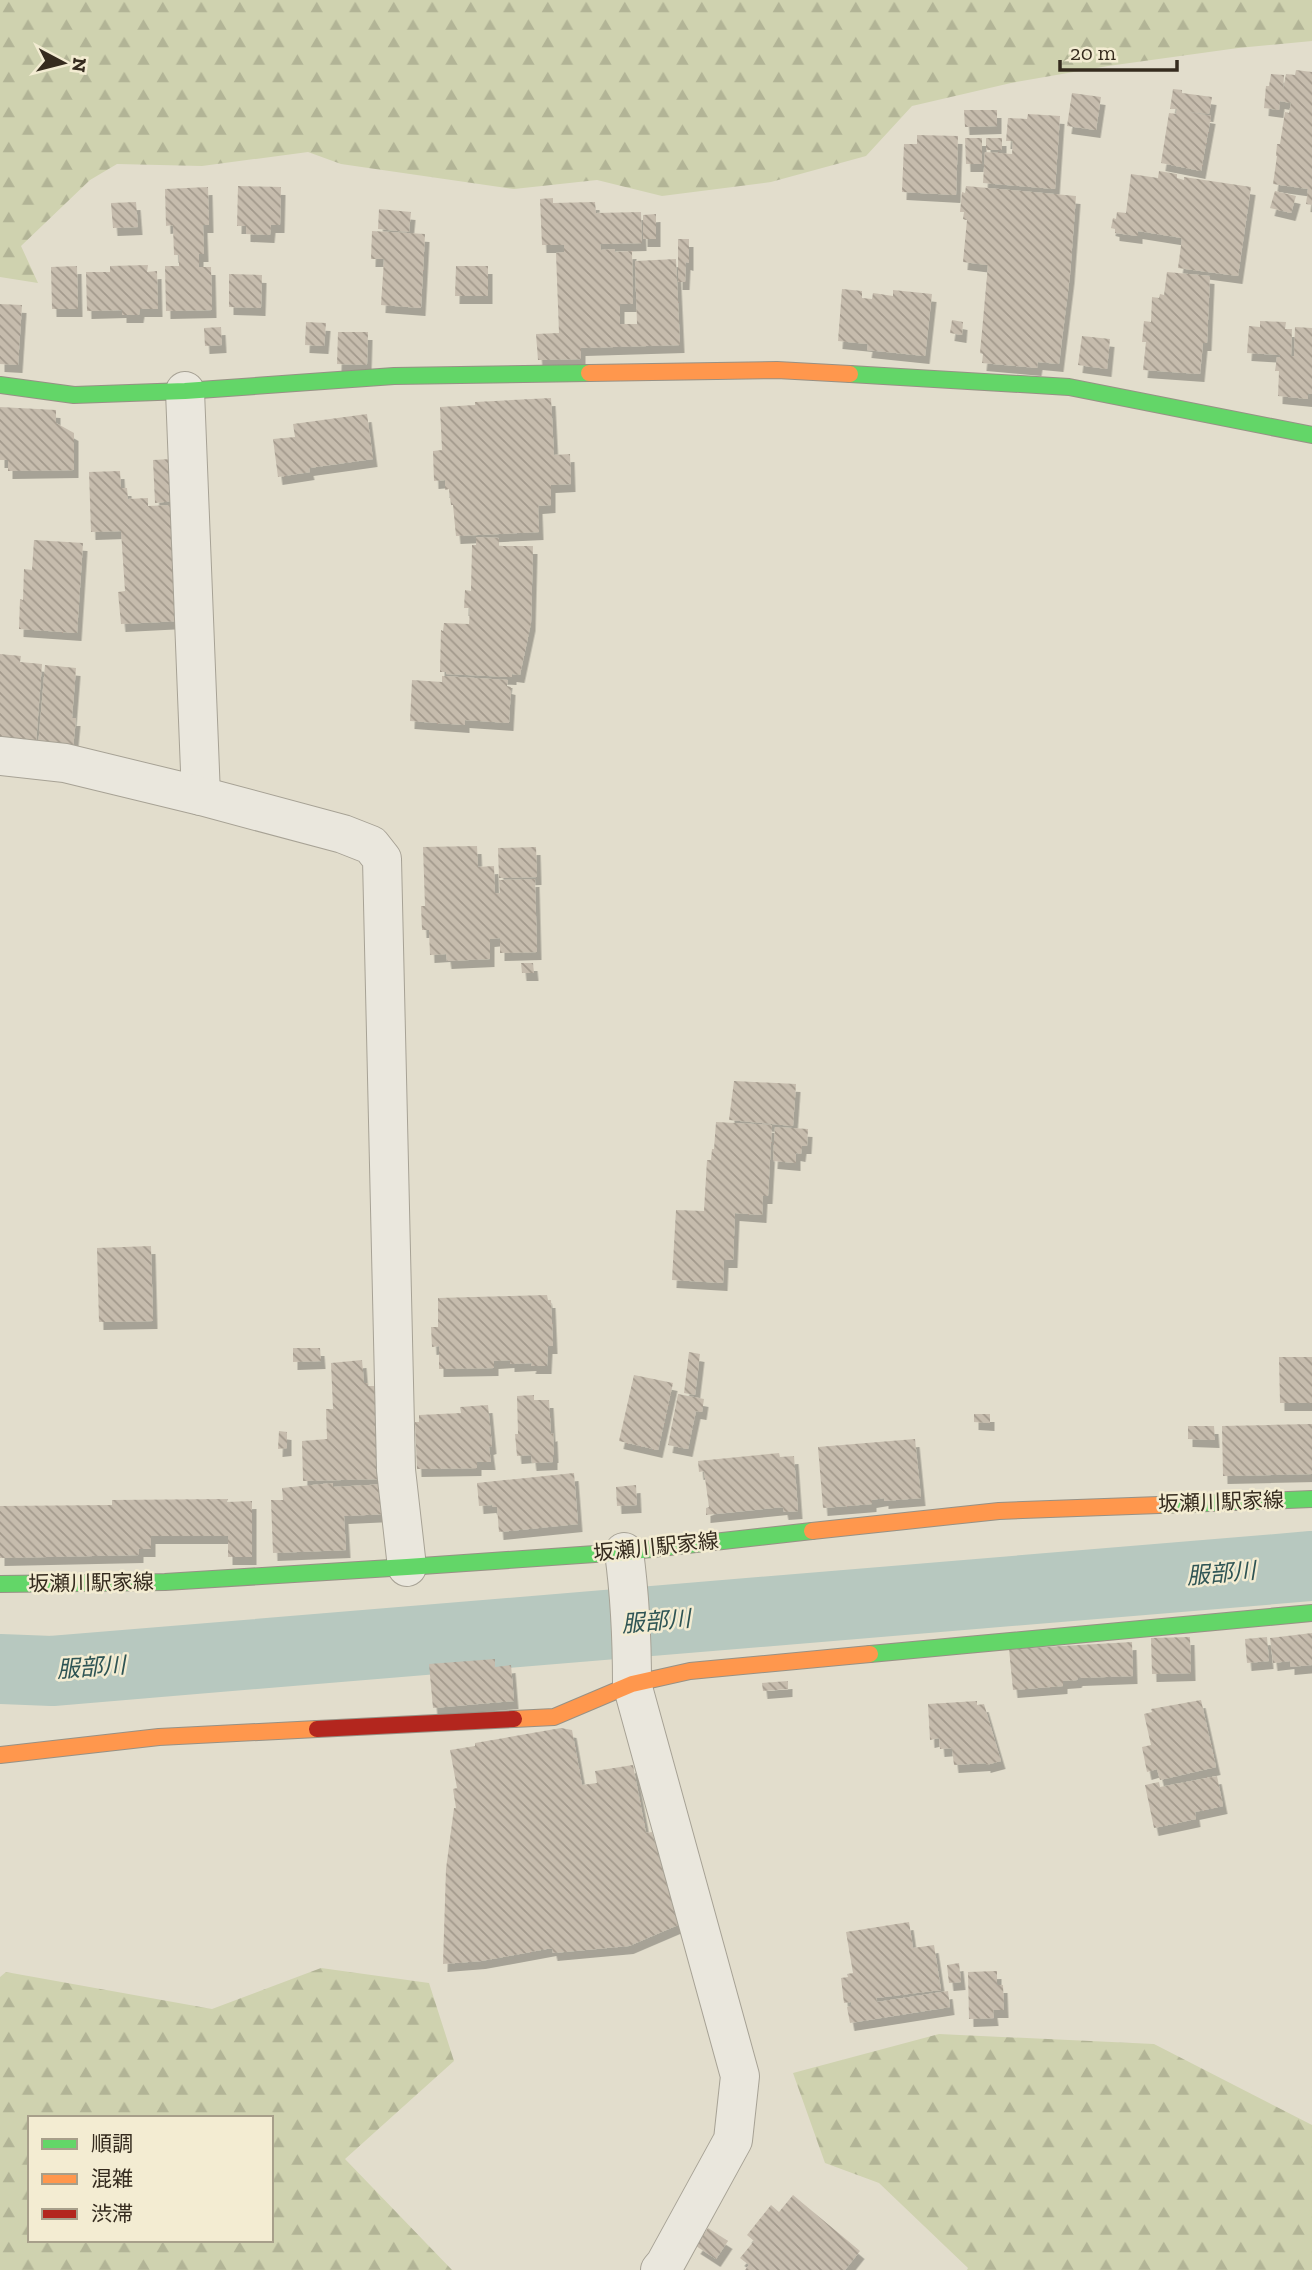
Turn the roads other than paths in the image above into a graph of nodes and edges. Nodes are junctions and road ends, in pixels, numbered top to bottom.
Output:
1 (0, 385) edge
2 (185, 391) junction
3 (1312, 435) edge
4 (0, 756) edge
5 (201, 796) junction
6 (1312, 1499) edge
7 (407, 1566) junction
8 (626, 1566) junction
9 (0, 1584) edge
10 (1312, 1613) edge
11 (632, 1668) junction
12 (0, 1755) edge
13 (660, 2270) edge

1 - 2 street
2 - 3 street
2 - 5 street
4 - 5 street
5 - 7 street
6 - 8 street, 坂瀬川駅家線
7 - 8 street, 坂瀬川駅家線
7 - 9 street, 坂瀬川駅家線
8 - 11 street
10 - 11 street
11 - 12 street
11 - 13 street

